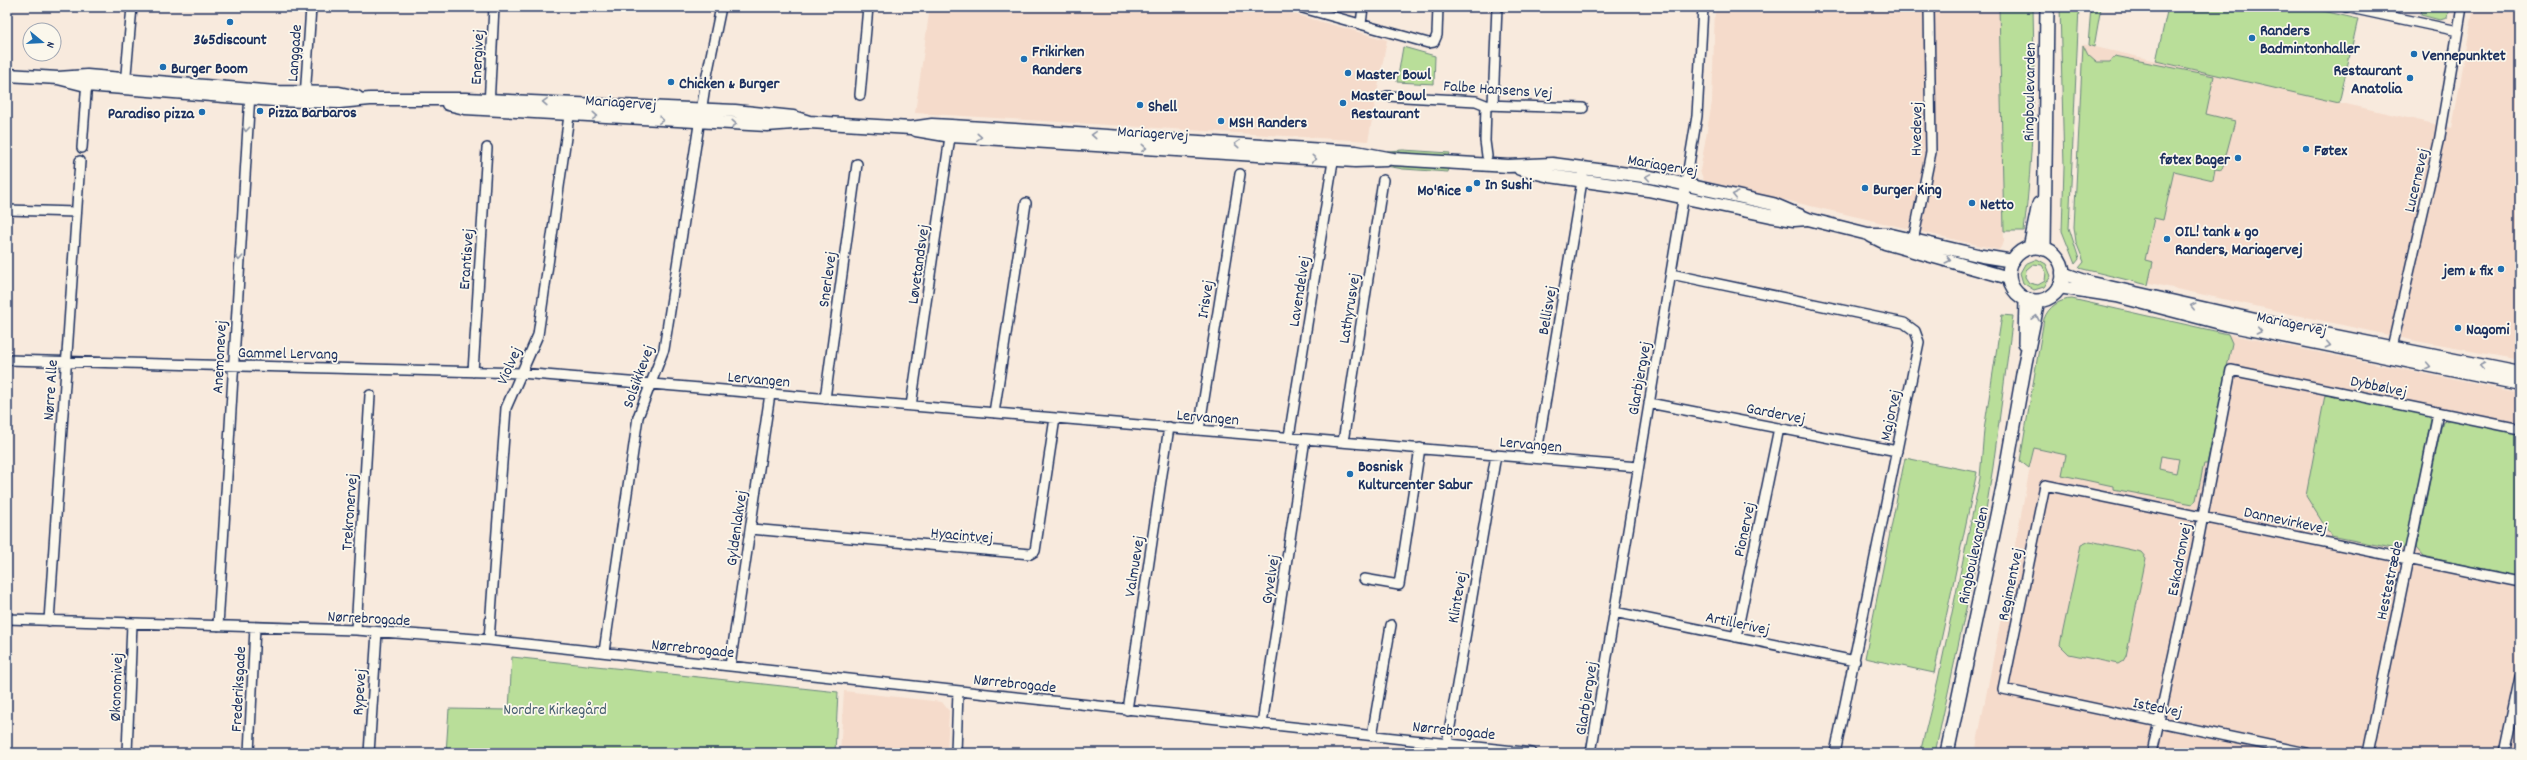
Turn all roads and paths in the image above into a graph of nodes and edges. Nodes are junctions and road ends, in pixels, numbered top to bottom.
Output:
1 (132, 7) edge
2 (312, 7) edge
3 (494, 7) edge
4 (721, 7) edge
5 (868, 7) edge
6 (1299, 7) edge
7 (1363, 7) edge
8 (1438, 7) edge
9 (1497, 7) edge
10 (1703, 7) edge
11 (1928, 7) edge
12 (2046, 7) edge
13 (2346, 7) edge
14 (2462, 7) edge
15 (1312, 9) edge
16 (2374, 10) edge
17 (1361, 24) junction
18 (2458, 31) junction
19 (8, 74) edge
20 (87, 81) junction
21 (125, 84) junction
22 (249, 94) junction
23 (860, 95) dead end
24 (1387, 96) dead end
25 (305, 97) junction
26 (489, 105) junction
27 (1489, 105) junction
28 (1583, 108) dead end
29 (570, 109) junction
30 (702, 109) junction
31 (700, 122) junction
32 (809, 122) junction
33 (951, 131) junction
34 (82, 148) dead end
35 (487, 148) dead end
36 (1334, 155) junction
37 (1487, 156) dead end
38 (80, 161) dead end
39 (857, 164) dead end
40 (1508, 166) junction
41 (1584, 167) junction
42 (1240, 174) dead end
43 (2043, 179) junction
44 (1383, 180) dead end
45 (1582, 180) junction
46 (1687, 185) junction
47 (1684, 197) junction
48 (1026, 203) dead end
49 (7, 210) edge
50 (76, 212) junction
51 (1808, 219) junction
52 (1912, 245) junction
53 (2030, 248) junction
54 (2044, 249) junction
55 (2013, 261) junction
56 (2062, 273) junction
57 (1671, 274) junction
58 (2009, 278) junction
59 (2059, 287) junction
60 (2032, 300) junction
61 (2391, 353) junction
62 (7, 360) edge
63 (65, 362) junction
64 (233, 366) junction
65 (2231, 370) joint
66 (473, 372) junction
67 (521, 373) junction
68 (2520, 373) edge
69 (650, 384) junction
70 (2520, 384) edge
71 (770, 394) junction
72 (370, 395) dead end
73 (825, 399) junction
74 (1649, 403) junction
75 (911, 406) junction
76 (994, 413) junction
77 (2438, 413) junction
78 (1055, 418) junction
79 (1170, 428) junction
80 (1779, 428) junction
81 (2520, 429) edge
82 (1199, 430) junction
83 (1289, 437) junction
84 (1305, 439) junction
85 (1343, 442) junction
86 (1420, 448) junction
87 (1897, 451) junction
88 (1496, 455) junction
89 (1536, 458) junction
90 (1638, 467) junction
91 (2045, 485) joint
92 (2202, 517) junction
93 (751, 529) junction
94 (2408, 559) junction
95 (1364, 579) dead end
96 (2520, 582) edge
97 (1614, 612) junction
98 (7, 619) edge
99 (49, 621) junction
100 (132, 623) junction
101 (1391, 625) dead end
102 (218, 626) junction
103 (255, 627) junction
104 (356, 630) junction
105 (377, 632) junction
106 (1736, 637) junction
107 (489, 640) junction
108 (604, 652) junction
109 (1855, 661) junction
110 (730, 666) junction
111 (2520, 677) edge
112 (2002, 689) joint
113 (958, 691) junction
114 (1127, 710) junction
115 (2159, 722) junction
116 (1262, 724) junction
117 (1372, 736) junction
118 (1447, 744) junction
119 (127, 753) edge
120 (249, 753) edge
121 (369, 753) edge
122 (956, 753) edge
123 (1532, 753) edge
124 (1591, 753) edge
125 (1835, 753) edge
126 (1948, 753) edge
127 (2152, 753) edge
128 (2307, 753) edge
129 (2368, 753) edge
130 (2504, 753) edge

1 - 21 street
2 - 25 street, Langgade
3 - 26 street, Energivej
4 - 30 street, Solsikkevej
5 - 23 street
6 - 15 street
7 - 17 street
8 - 17 street
9 - 27 street
10 - 46 street, Glarbjergvej
11 - 52 street, Hvedevej
12 - 43 main road, Ringboulevarden
13 - 16 street
14 - 18 street, Lucernevej
15 - 17 street
16 - 18 street
18 - 61 street, Lucernevej
19 - 20 street, Mariagervej
20 - 21 street, Mariagervej
20 - 34 street
21 - 22 street, Mariagervej
22 - 25 street, Mariagervej
22 -> 64 street, Anemonevej
24 - 27 street, Falbe Hansens Vej
25 - 26 street, Mariagervej
26 - 29 street, Mariagervej
27 - 28 street, Falbe Hansens Vej
27 - 37 street
29 - 30 street, Mariagervej
29 -> 31 street, Mariagervej
29 - 67 street, Violvej
30 - 31 street, Solsikkevej
30 - 32 street, Mariagervej
31 -> 32 street, Mariagervej
31 - 69 street, Solsikkevej
32 - 33 street, Mariagervej
33 - 36 street, Mariagervej
33 - 75 street, Løvetandsvej
35 - 66 street, Erantisvej
36 - 40 street, Mariagervej
36 - 83 street, Lavendelvej
38 - 50 street, Nørre Alle
39 - 73 street, Snerlevej
40 - 41 street, Mariagervej
40 - 45 street, Mariagervej
41 - 45 street, Bellisvej
46 -> 41 street, Mariagervej
42 - 82 street, Irisvej
43 - 53 main road, Ringboulevarden
43 - 54 main road, Ringboulevarden
44 - 85 street, Lathyrusvej
45 - 47 street, Mariagervej
45 - 89 street, Bellisvej
46 - 47 street, Glarbjergvej
51 -> 46 street, Mariagervej
47 - 51 street, Mariagervej
47 - 57 street, Glarbjergvej
48 - 76 street
49 - 50 street
50 - 63 street, Nørre Alle
51 - 52 street, Mariagervej
52 - 55 street, Mariagervej
52 -> 58 street, Mariagervej
53 - 54 main road
53 - 55 main road
54 - 56 main road
55 - 58 main road
56 - 59 main road
61 -> 56 street, Mariagervej
57 - 74 street, Glarbjergvej
57 - 87 street, Majorvej
58 - 60 main road
59 - 60 main road
59 -> 61 street, Mariagervej
60 - 126 main road, Ringboulevarden
68 -> 61 street, Mariagervej
61 -> 70 street, Mariagervej
62 - 63 street, Gammel Lervang
63 - 64 street, Gammel Lervang
63 - 99 street, Nørre Alle
64 - 66 street, Gammel Lervang
64 - 102 street, Anemonevej
65 - 77 street, Dybbølvej
65 - 92 street, Eskadronvej
66 - 67 street, Gammel Lervang
67 - 69 street, Lervangen
67 - 107 street, Violvej
69 - 71 street, Lervangen
69 - 108 street, Solsikkevej
71 - 73 street, Lervangen
71 - 93 street, Gyldenlakvej
72 - 104 street, Trekronervej
73 - 75 street, Lervangen
74 - 80 street, Gardervej
74 - 90 street, Glarbjergvej
75 - 76 street, Lervangen
76 - 78 street, Lervangen
77 - 81 street, Dybbølvej
77 - 94 street, Hestestræde
78 - 79 street, Lervangen
78 - 93 street, Hyacintvej
79 - 82 street, Lervangen
79 - 114 street, Valmuevej
80 - 87 street, Gardervej
80 - 106 street, Pionervej
82 - 83 street, Lervangen
83 - 84 street, Lervangen
84 - 85 street, Lervangen
84 - 116 street, Gyvelvej
85 - 86 street, Lervangen
86 - 88 street, Lervangen
86 - 95 street
87 - 109 street, Majorvej
88 - 89 street, Lervangen
88 - 118 street, Klintevej
89 - 90 street, Lervangen
90 - 97 street, Glarbjergvej
91 - 92 street, Dannevirkevej
91 - 112 street, Regimentvej
92 - 94 street, Dannevirkevej
92 - 115 street, Eskadronvej
93 - 110 street, Gyldenlakvej
94 - 96 street, Dannevirkevej
94 - 129 street, Hestestræde
97 - 106 street, Artillerivej
97 - 124 street, Glarbjergvej
98 - 99 street, Nørrebrogade
99 - 100 street, Nørrebrogade
100 - 102 street, Nørrebrogade
100 - 119 street, Økonomivej
101 - 117 street
102 - 103 street, Nørrebrogade
103 - 104 street, Nørrebrogade
103 - 120 street, Frederiksgade
104 - 105 street, Nørrebrogade
105 - 107 street, Nørrebrogade
105 - 121 street, Rypevej
106 - 109 street, Artillerivej
107 - 108 street, Nørrebrogade
108 - 110 street, Nørrebrogade
109 - 125 street, Majorvej
110 - 113 street, Nørrebrogade
111 - 130 street
112 - 115 street, Istedvej
113 - 114 street, Nørrebrogade
113 - 122 street
114 - 116 street, Nørrebrogade
115 - 127 street, Eskadronvej
115 - 128 street, Istedvej
116 - 117 street, Nørrebrogade
117 - 118 street, Nørrebrogade
118 - 123 street, Nørrebrogade

